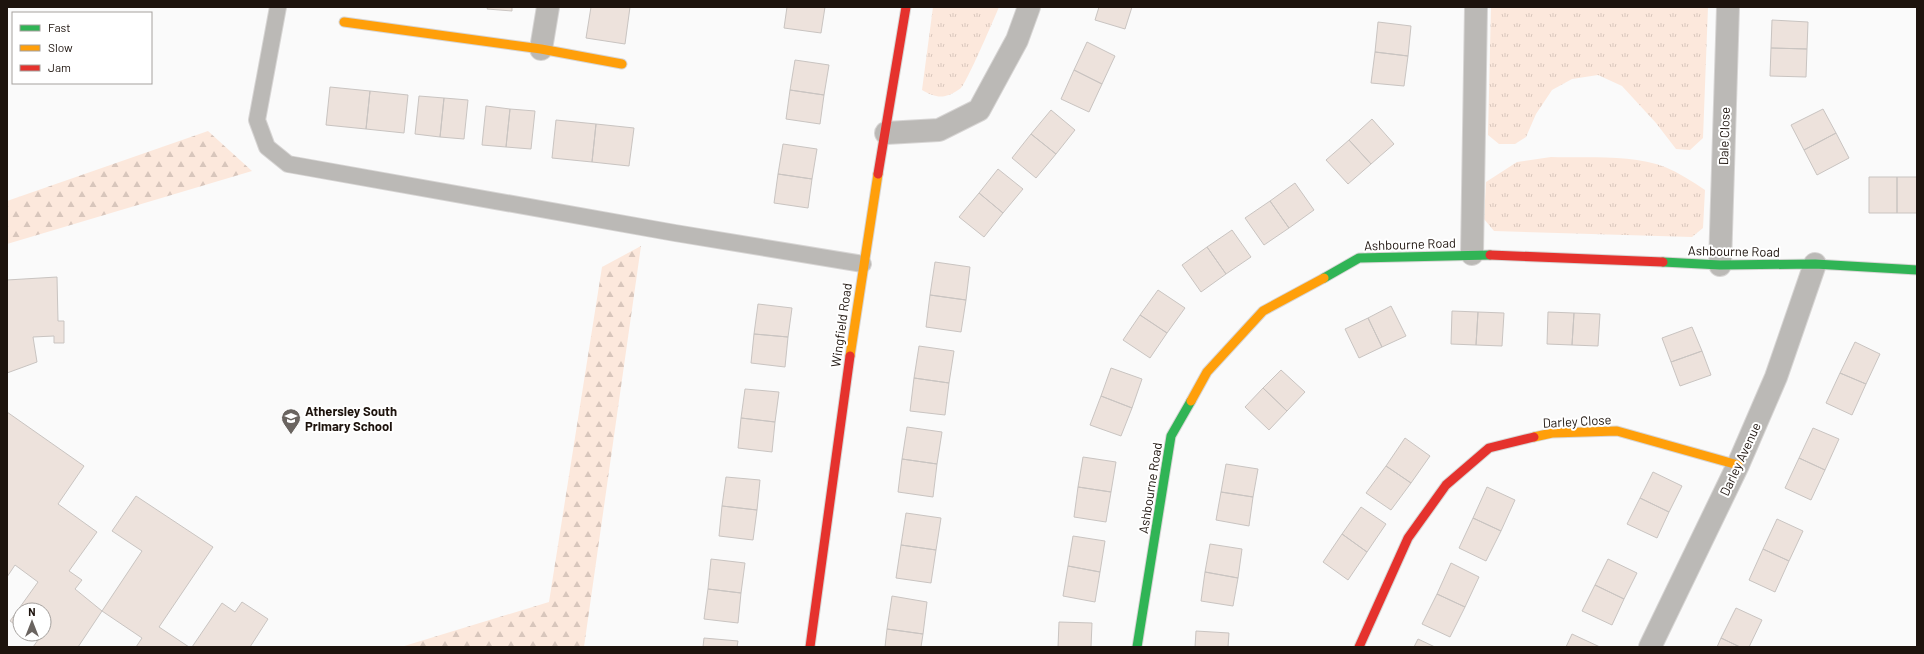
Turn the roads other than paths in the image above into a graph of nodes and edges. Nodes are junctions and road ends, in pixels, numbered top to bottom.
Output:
1 (278, 7) edge
2 (548, 7) edge
3 (906, 7) edge
4 (1029, 7) edge
5 (1476, 7) edge
6 (1728, 7) edge
7 (344, 22) dead end
8 (541, 50) junction
9 (622, 64) dead end
10 (886, 133) junction
11 (1472, 254) junction
12 (863, 264) junction
13 (1815, 264) junction
14 (1720, 265) junction
15 (1917, 270) edge
16 (1738, 465) junction
17 (810, 647) edge
18 (1137, 647) edge
19 (1359, 647) edge
20 (1650, 647) edge

1 - 12 lane
2 - 8 street
3 - 10 street, Wingfield Road
4 - 10 street
5 - 11 street
6 - 14 street, Dale Close
7 - 8 street
8 - 9 street
10 - 12 street, Wingfield Road
11 - 14 street, Ashbourne Road
11 - 18 street, Ashbourne Road
12 - 17 street, Wingfield Road
13 - 14 street, Ashbourne Road
13 - 15 street, Ashbourne Road
13 - 16 street, Darley Avenue
16 - 19 street, Darley Close
16 - 20 street, Darley Avenue

